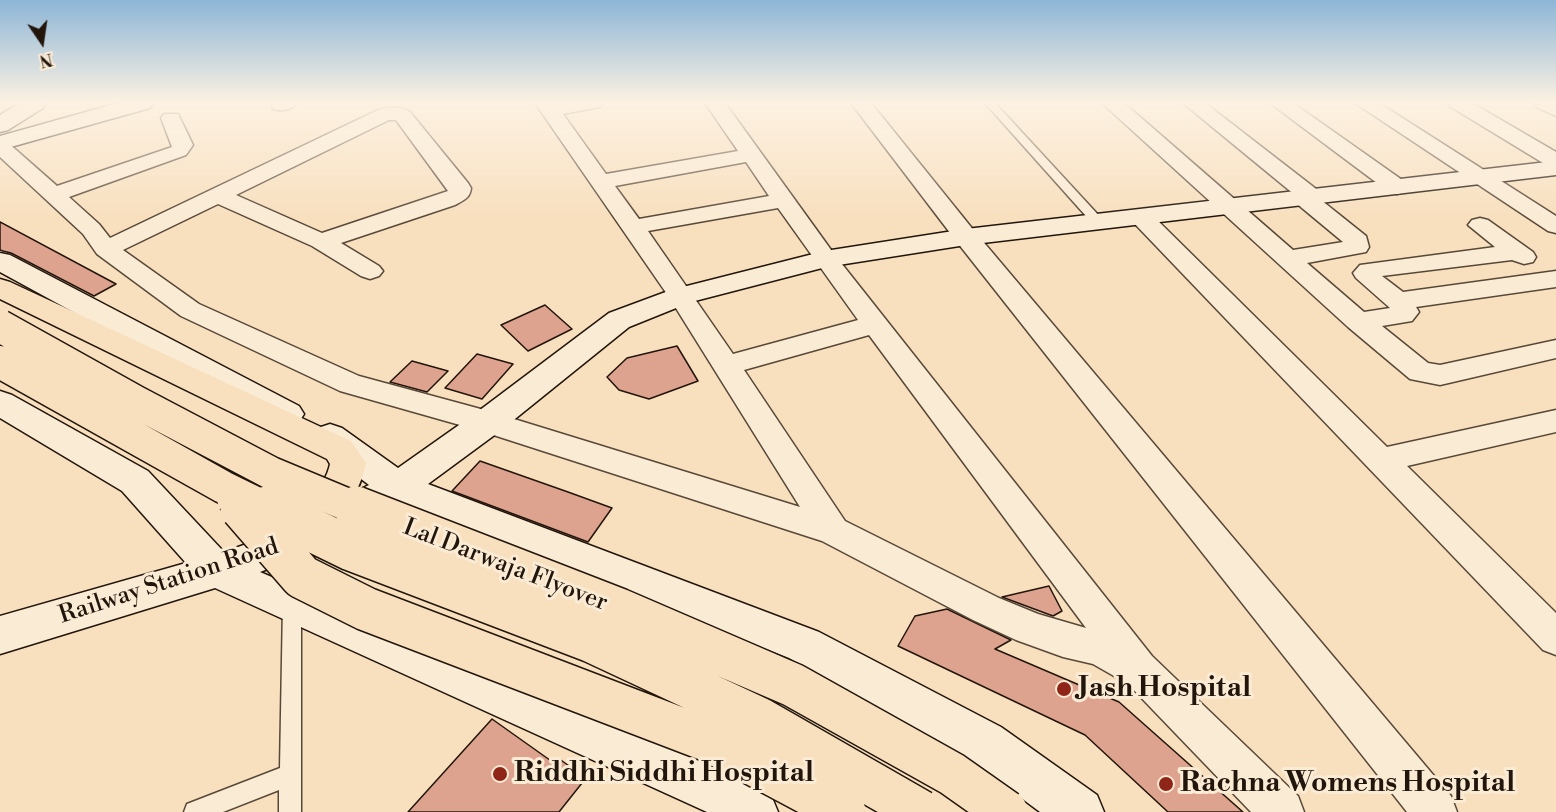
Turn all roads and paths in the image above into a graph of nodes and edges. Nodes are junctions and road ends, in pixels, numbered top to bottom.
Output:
1 (181, 141) edge
2 (329, 141) edge
3 (423, 141) edge
4 (572, 141) edge
5 (742, 141) edge
6 (891, 141) edge
7 (1024, 141) edge
8 (1156, 141) edge
9 (1239, 141) edge
10 (1333, 141) edge
11 (1424, 141) edge
12 (1522, 141) edge
13 (0, 145) edge
14 (752, 155) junction
15 (1556, 161) edge
16 (1556, 168) edge
17 (1480, 177) junction
18 (601, 182) junction
19 (1397, 187) junction
20 (54, 195) junction
21 (217, 195) junction
22 (1308, 197) junction
23 (784, 201) junction
24 (1232, 207) junction
25 (1141, 217) junction
26 (1098, 222) junction
27 (1480, 225) dead end
28 (1556, 226) edge
29 (633, 227) junction
30 (966, 237) junction
31 (321, 241) junction
32 (106, 249) junction
33 (1517, 252) junction
34 (1290, 258) junction
35 (825, 259) junction
36 (0, 261) edge
37 (370, 271) dead end
38 (0, 288) edge
39 (681, 296) junction
40 (1398, 301) junction
41 (1358, 321) junction
42 (876, 324) junction
43 (0, 326) edge
44 (1556, 350) edge
45 (0, 362) edge
46 (726, 365) junction
47 (0, 403) edge
48 (488, 422) junction
49 (1553, 422) edge
50 (1381, 460) junction
51 (223, 487) junction
52 (398, 487) junction
53 (832, 531) junction
54 (283, 547) junction
55 (217, 571) junction
56 (292, 604) junction
57 (0, 635) edge
58 (1556, 638) edge
59 (1142, 671) junction
60 (290, 775) junction
61 (195, 812) edge
62 (290, 812) edge
63 (754, 812) edge
64 (844, 812) edge
65 (921, 812) edge
66 (1006, 812) edge
67 (1080, 812) edge
68 (1282, 812) edge
69 (1435, 812) edge

1 - 20 street
2 - 21 street
3 - 31 street
4 - 18 street
5 - 14 street
6 - 30 street
7 - 26 lane
8 - 24 street
9 - 22 street
10 - 19 street
11 - 17 street
12 - 15 street
13 - 20 street
14 - 18 street
14 - 23 street
16 - 17 street, Railway Station Road
17 - 19 street, Railway Station Road
17 - 28 street
18 - 29 street
19 - 22 street, Railway Station Road
20 - 32 street
21 - 31 street
21 - 32 street
22 - 24 street, Railway Station Road
22 - 34 street
23 - 29 street
23 - 35 street
24 - 25 street, Railway Station Road
24 - 34 street
25 - 26 street, Railway Station Road
25 - 50 street
26 - 30 street, Railway Station Road
27 - 33 street
29 - 39 street
30 - 35 street, Railway Station Road
30 - 69 street
31 - 37 street
32 - 48 street
33 - 40 street
33 - 40 street
34 - 41 street
35 - 39 street, Railway Station Road
35 - 42 street
36 - 52 street
38 - 54 highway
39 - 46 street
39 - 48 street, Railway Station Road
40 - 41 street
41 - 44 street
42 - 46 street
42 - 59 street
43 - 66 highway, Lal Darwaja Flyover, bridge
45 - 51 highway, Lal Darwaja Flyover, bridge
46 - 53 street
47 - 55 street
48 - 52 street, Railway Station Road
48 - 53 street
49 - 50 street
50 - 58 street
51 - 64 highway, bridge
51 - 65 highway, Lal Darwaja Flyover, bridge
52 - 54 street, Railway Station Road
52 - 67 street
53 - 59 street
54 - 55 street, Railway Station Road
55 - 56 street
55 - 57 street, Railway Station Road
56 - 60 lane
56 - 63 street
59 - 68 street
60 - 61 lane
60 - 62 lane

